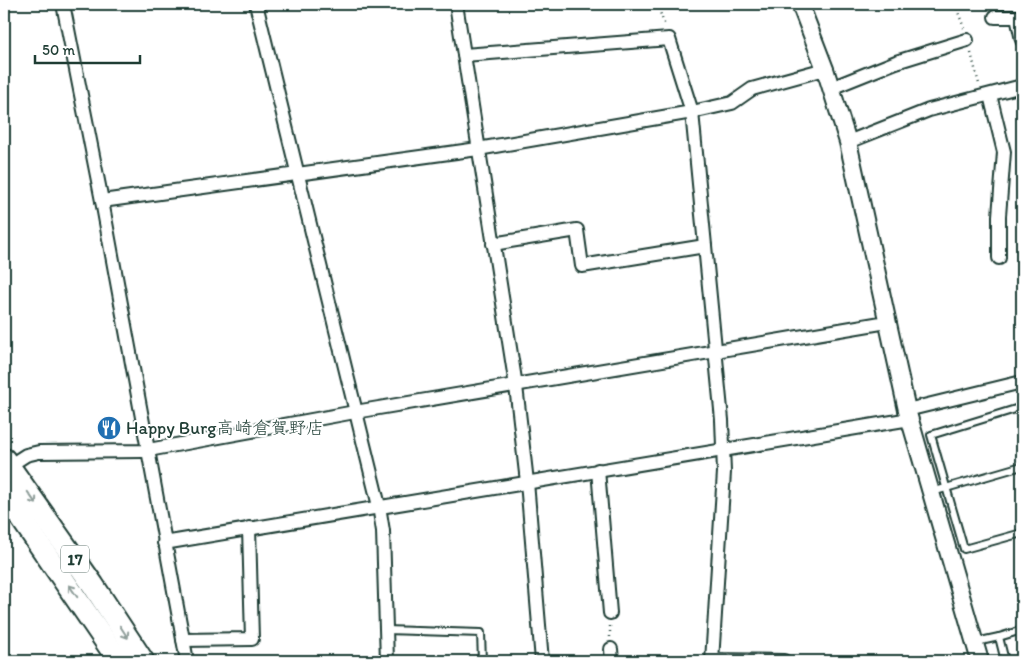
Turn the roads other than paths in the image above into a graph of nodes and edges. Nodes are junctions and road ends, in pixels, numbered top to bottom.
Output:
1 (63, 4) edge
2 (256, 4) edge
3 (456, 4) edge
4 (800, 4) edge
5 (995, 17) dead end
6 (967, 40) dead end
7 (1022, 40) edge
8 (464, 55) junction
9 (825, 69) junction
10 (1022, 86) edge
11 (831, 88) junction
12 (990, 95) junction
13 (692, 112) junction
14 (848, 142) junction
15 (478, 149) junction
16 (297, 172) junction
17 (102, 201) junction
18 (493, 244) junction
19 (705, 246) junction
20 (999, 258) dead end
21 (887, 322) junction
22 (715, 352) junction
23 (1022, 382) edge
24 (516, 386) junction
25 (1022, 408) edge
26 (355, 412) junction
27 (908, 414) junction
28 (149, 449) junction
29 (724, 449) junction
30 (7, 462) edge
31 (1022, 466) edge
32 (598, 470) junction
33 (528, 482) junction
34 (938, 490) junction
35 (4, 493) edge
36 (379, 506) junction
37 (249, 528) junction
38 (1022, 533) edge
39 (164, 543) junction
40 (610, 613) road end
41 (386, 630) junction
42 (1022, 630) edge
43 (999, 636) junction
44 (183, 640) junction
45 (974, 643) junction
46 (119, 661) edge
47 (143, 661) edge
48 (188, 661) edge
49 (387, 661) edge
50 (482, 661) edge
51 (542, 661) edge
52 (712, 661) edge
53 (784, 661) edge
54 (980, 661) edge
55 (1005, 661) edge

1 - 17 street
2 - 16 street
3 - 8 street
4 - 9 street
5 - 7 street
6 - 11 street
8 - 13 street
8 - 15 street
9 - 11 street
9 - 13 street
10 - 12 street
11 - 14 street
12 - 14 street
12 - 20 street
13 - 15 street
13 - 19 street
14 - 21 street
15 - 16 street
15 - 18 street
16 - 17 street
16 - 26 street
17 - 28 street
18 - 19 street
18 - 24 street
19 - 22 street
21 - 22 street
21 - 27 street
22 - 24 street
22 - 29 street
23 - 27 street
24 - 26 street
24 - 33 street
25 - 34 lane
26 - 28 street
26 - 36 street
27 - 29 street
27 - 34 street
28 - 30 street
28 - 39 street
29 - 32 street
29 - 52 street
30 -> 47 highway, 17
31 - 34 lane
32 - 33 street
32 - 40 street
33 - 36 street
33 - 51 street
34 - 38 lane
34 - 45 street
46 -> 35 highway, 17
36 - 37 street
36 - 41 street
37 - 39 street
37 - 44 street
39 - 44 street
41 - 49 street
41 - 50 lane
42 - 43 lane
43 - 45 lane
43 - 55 lane
44 - 48 street
45 - 54 street
52 - 53 street

